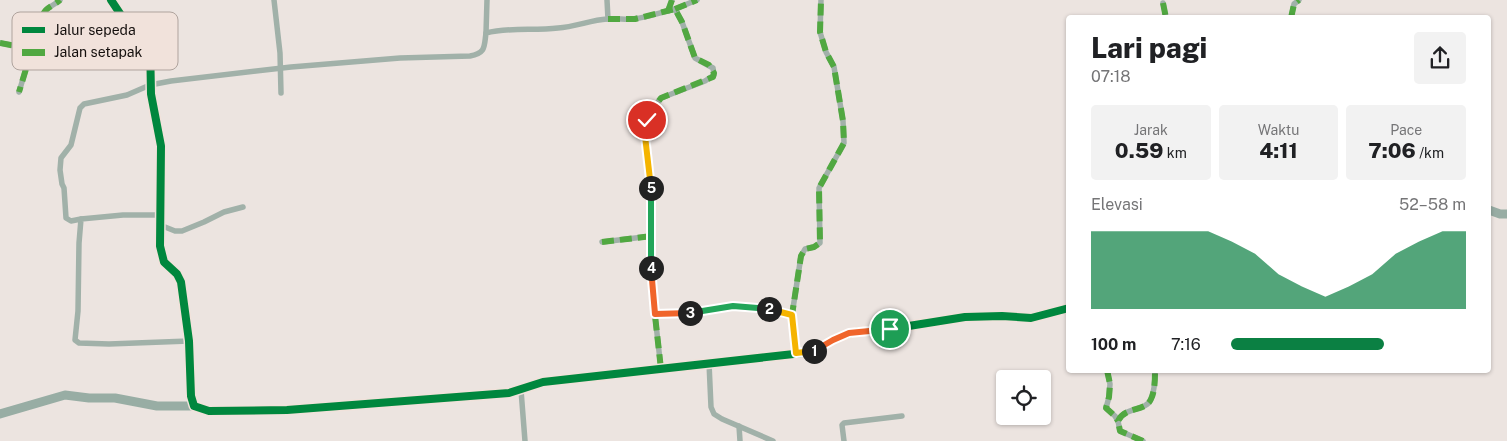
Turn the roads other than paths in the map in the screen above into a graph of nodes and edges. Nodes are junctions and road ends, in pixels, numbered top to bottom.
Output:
1 (60, 0) edge
2 (111, 0) edge
3 (274, 0) edge
4 (487, 0) edge
5 (607, 0) edge
6 (672, 0) edge
7 (697, 0) edge
8 (821, 0) edge
9 (1299, 0) edge
10 (1162, 3) dead end
11 (676, 9) junction
12 (668, 11) junction
13 (45, 12) edge
14 (119, 12) edge
15 (1165, 15) edge
16 (1292, 15) edge
17 (608, 19) junction
18 (486, 33) junction
19 (281, 68) junction
20 (26, 70) edge
21 (150, 70) edge
22 (150, 85) junction
23 (19, 92) dead end
24 (281, 93) dead end
25 (243, 207) dead end
26 (1491, 211) edge
27 (1507, 214) edge
28 (160, 215) junction
29 (81, 219) junction
30 (160, 225) junction
31 (652, 236) junction
32 (602, 242) dead end
33 (1066, 309) edge
34 (655, 314) junction
35 (792, 315) junction
36 (189, 341) junction
37 (796, 353) junction
38 (709, 363) junction
39 (661, 369) junction
40 (1108, 373) edge
41 (1155, 373) edge
42 (522, 390) junction
43 (194, 406) junction
44 (0, 414) edge
45 (902, 416) dead end
46 (1118, 421) junction
47 (739, 426) junction
48 (525, 441) edge
49 (740, 441) edge
50 (773, 441) edge
51 (844, 441) edge
52 (1143, 441) edge

1 - 13 street
2 - 14 street
3 - 19 street
4 - 18 street
5 - 17 street
6 - 12 street
7 - 11 street
8 - 35 street
9 - 16 street
10 - 15 street
11 - 12 street
11 - 31 street
12 - 17 street
17 - 18 street
18 - 19 street
19 - 22 street
19 - 24 street
20 - 23 street
21 - 22 street
22 - 28 street
22 - 29 street
25 - 30 street
26 - 27 street
28 - 29 street
28 - 30 street
29 - 36 street
30 - 36 street
31 - 32 street
31 - 34 street
33 - 37 street
34 - 35 street
34 - 39 street
35 - 37 street
36 - 43 street
37 - 38 street
38 - 39 street
38 - 47 street
39 - 42 street
40 - 46 street
41 - 46 street
42 - 43 street
42 - 48 street
43 - 44 street
45 - 51 street
46 - 52 street
47 - 49 street
47 - 50 street

